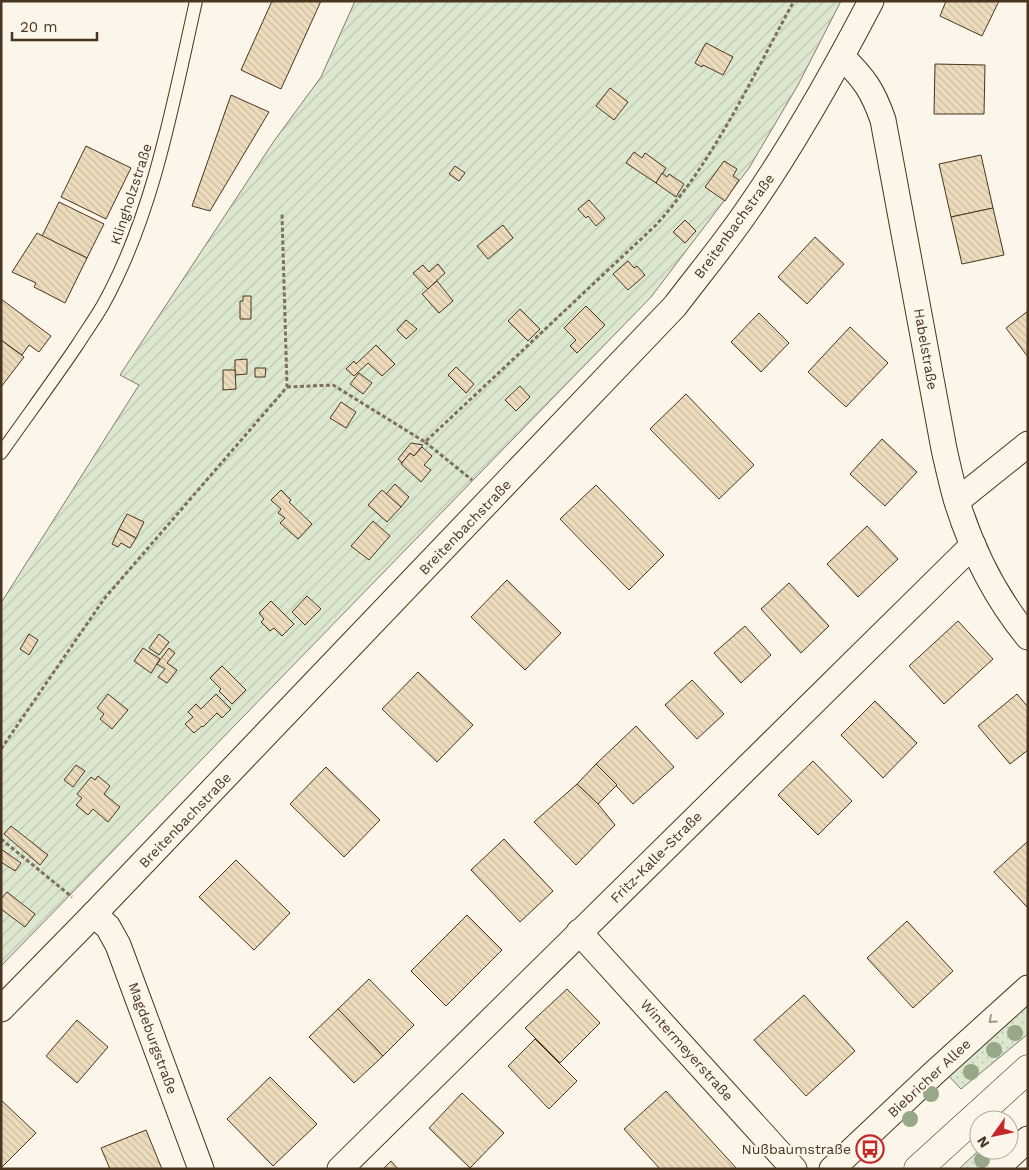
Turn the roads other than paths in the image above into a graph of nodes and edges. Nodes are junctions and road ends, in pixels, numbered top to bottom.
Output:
1 (196, 1) edge
2 (871, 1) edge
3 (842, 57) junction
4 (1028, 444) edge
5 (1, 453) edge
6 (957, 501) junction
7 (973, 545) junction
8 (1028, 637) edge
9 (94, 914) junction
10 (579, 932) junction
11 (1028, 988) edge
12 (1, 1009) edge
13 (1028, 1069) edge
14 (1028, 1139) edge
15 (201, 1169) edge
16 (340, 1169) edge
17 (794, 1169) edge
18 (832, 1169) edge
19 (918, 1169) edge
20 (996, 1169) edge

1 - 5 lane, Klingholzstraße
2 - 3 street, Breitenbachstraße
3 - 6 street, Habelstraße
3 - 9 street, Breitenbachstraße
4 - 6 street
6 - 7 street, Habelstraße
7 - 8 street, Habelstraße
7 - 10 street, Fritz-Kalle-Straße
9 - 12 street, Breitenbachstraße
9 - 15 street, Magdeburgstraße
10 - 16 street, Fritz-Kalle-Straße
10 - 17 street, Wintermeyerstraße
11 -> 18 street, Biebricher Allee
13 - 19 main road
14 - 20 street

